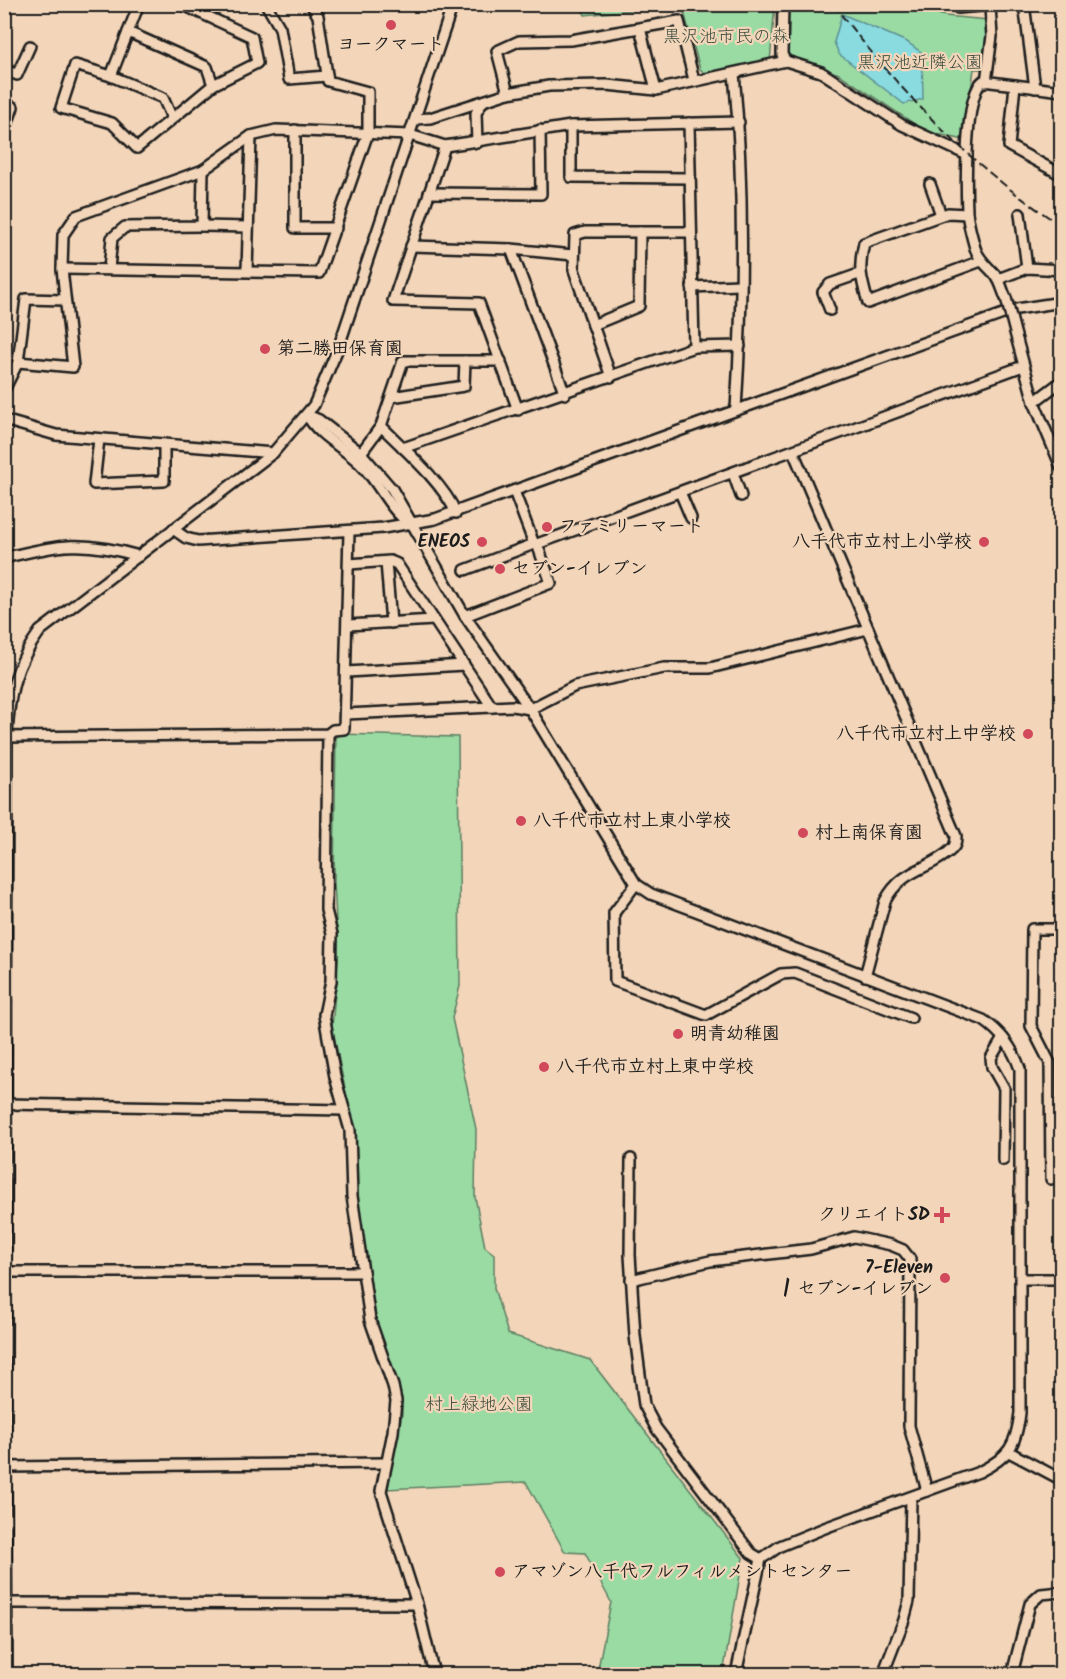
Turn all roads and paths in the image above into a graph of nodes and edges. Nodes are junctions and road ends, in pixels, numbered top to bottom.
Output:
1 (139, 4) edge
2 (181, 4) edge
3 (266, 4) edge
4 (311, 4) edge
5 (453, 4) edge
6 (783, 4) edge
7 (958, 4) edge
8 (1004, 4) edge
9 (1024, 4) edge
10 (990, 7) junction
11 (640, 28) junction
12 (128, 32) junction
13 (30, 46) dead end
14 (786, 61) junction
15 (4, 69) edge
16 (734, 73) junction
17 (111, 76) junction
18 (327, 76) junction
19 (694, 80) junction
20 (986, 82) junction
21 (213, 85) junction
22 (1015, 85) junction
23 (1035, 88) junction
24 (656, 90) junction
25 (1062, 91) edge
26 (508, 93) junction
27 (482, 103) junction
28 (4, 105) edge
29 (172, 118) junction
30 (416, 119) junction
31 (739, 122) junction
32 (689, 123) junction
33 (571, 126) junction
34 (295, 130) junction
35 (540, 130) junction
36 (368, 133) junction
37 (4, 134) edge
38 (410, 135) junction
39 (251, 136) junction
40 (477, 143) junction
41 (445, 146) junction
42 (967, 156) junction
43 (203, 170) junction
44 (1062, 175) edge
45 (689, 178) junction
46 (930, 184) dead end
47 (429, 193) junction
48 (967, 213) junction
49 (1020, 214) dead end
50 (942, 215) junction
51 (202, 226) junction
52 (248, 227) junction
53 (336, 228) junction
54 (640, 232) junction
55 (690, 232) junction
56 (411, 246) junction
57 (511, 249) junction
58 (573, 255) junction
59 (981, 261) junction
60 (1027, 268) junction
61 (62, 269) junction
62 (109, 269) junction
63 (1062, 270) edge
64 (247, 271) junction
65 (860, 274) junction
66 (998, 279) junction
67 (740, 285) junction
68 (692, 287) junction
69 (65, 300) junction
70 (1062, 302) edge
71 (830, 310) dead end
72 (593, 325) junction
73 (740, 346) junction
74 (694, 347) junction
75 (465, 361) junction
76 (501, 361) junction
77 (18, 362) junction
78 (1023, 366) junction
79 (611, 377) junction
80 (1062, 381) edge
81 (4, 390) edge
82 (565, 394) junction
83 (391, 397) junction
84 (1034, 402) junction
85 (736, 409) junction
86 (518, 410) junction
87 (307, 415) junction
88 (4, 420) edge
89 (381, 426) junction
90 (99, 440) junction
91 (164, 444) junction
92 (1062, 444) edge
93 (403, 448) junction
94 (793, 451) junction
95 (1054, 452) junction
96 (273, 453) junction
97 (361, 453) junction
98 (1062, 469) edge
99 (733, 473) junction
100 (514, 491) junction
101 (680, 492) junction
102 (741, 496) dead end
103 (456, 513) junction
104 (691, 518) dead end
105 (410, 524) junction
106 (173, 529) junction
107 (349, 531) junction
108 (520, 549) junction
109 (539, 550) junction
110 (139, 556) junction
111 (4, 558) edge
112 (386, 562) junction
113 (349, 564) junction
114 (465, 570) dead end
115 (465, 616) junction
116 (434, 620) junction
117 (391, 623) junction
118 (348, 625) junction
119 (868, 629) junction
120 (464, 665) junction
121 (347, 672) junction
122 (7, 696) edge
123 (492, 707) junction
124 (530, 709) junction
125 (346, 714) junction
126 (328, 734) junction
127 (6, 737) edge
128 (636, 884) junction
129 (1062, 929) edge
130 (865, 976) junction
131 (911, 1018) dead end
132 (1003, 1038) junction
133 (5, 1104) edge
134 (344, 1110) junction
135 (631, 1159) dead end
136 (1003, 1160) dead end
137 (1051, 1179) dead end
138 (5, 1272) edge
139 (363, 1272) junction
140 (1022, 1279) junction
141 (1062, 1279) edge
142 (631, 1280) junction
143 (5, 1409) edge
144 (1009, 1452) junction
145 (387, 1464) junction
146 (6, 1467) edge
147 (1062, 1480) edge
148 (927, 1491) junction
149 (910, 1498) junction
150 (761, 1558) junction
151 (1062, 1592) edge
152 (8, 1603) junction
153 (417, 1604) junction
154 (7, 1674) edge
155 (434, 1674) edge
156 (736, 1674) edge
157 (883, 1674) edge
158 (1012, 1674) edge

1 - 12 street
2 - 21 street
3 - 18 street
4 - 18 street
5 - 30 street
6 - 14 street
7 - 10 street
8 - 10 street
9 - 23 street
10 - 20 street
11 - 19 street
11 - 24 street
11 - 26 street
12 - 17 street
12 - 21 street
13 - 15 street
14 - 16 street
14 - 42 street
16 - 19 street
16 - 31 street
17 - 29 street
17 - 29 street
18 - 36 street
19 - 24 street
20 - 22 street
20 - 42 street
21 - 29 street
22 - 23 street
22 - 44 street
23 - 25 street
24 - 26 street
26 - 27 street
27 - 30 street
27 - 40 street
28 - 37 street
30 - 38 street
31 - 32 street
31 - 67 street
32 - 33 street
32 - 45 street
33 - 35 street
33 - 45 street
34 - 36 street
34 - 39 street
34 - 53 street
35 - 40 street
35 - 47 street
36 - 38 street
36 - 53 street
38 - 41 street
38 - 87 street
39 - 43 street
39 - 52 street
40 - 41 street
41 - 47 street
42 - 48 street
43 - 51 street
43 - 61 street
45 - 55 street
46 - 50 street
47 - 56 street
48 - 50 street
48 - 59 street
49 - 60 street
50 - 65 street
51 - 52 street
51 - 62 street
52 - 64 street
53 - 64 street
54 - 55 street
54 - 58 street
54 - 72 street
55 - 68 street
56 - 57 street
56 - 76 street
57 - 58 street
57 - 82 street
58 - 72 street
59 - 65 street
59 - 66 street
60 - 63 street
60 - 66 street
61 - 62 street
61 - 69 street
62 - 64 street
65 - 71 street
66 - 78 street, bridge
67 - 68 street
67 - 73 street
68 - 74 street
69 - 77 street
69 - 77 street
70 - 85 street
72 - 79 street
73 - 74 street
73 - 85 street
74 - 79 street
75 - 76 street
75 - 83 street
75 - 83 street
76 - 86 street
77 - 81 street
78 - 84 street
78 - 94 street
79 - 82 street
80 - 84 street
82 - 86 street
83 - 89 street
84 - 95 street
85 - 100 street
86 - 93 street
87 - 96 street
87 - 97 street
87 - 105 street
88 - 90 street
89 - 93 street
89 - 97 street
90 - 91 street
90 - 91 street
91 - 96 street
92 - 95 street
93 - 103 street
94 - 99 street
94 - 119 street
95 - 98 street
96 - 106 street
97 - 105 street
99 - 101 street
99 - 102 street
100 - 103 street
100 - 108 street
101 - 104 street
101 - 109 street
103 - 105 street
105 - 107 street
105 - 115 street
106 - 107 street
106 - 110 street
107 - 113 street
108 - 109 street
108 - 114 street
109 - 115 street
110 - 111 street
110 - 122 street
112 - 113 street
112 - 116 street
112 - 117 street
113 - 118 street
115 - 124 street
116 - 117 street
116 - 120 street
117 - 118 street
118 - 121 street
119 - 124 street
119 - 130 street
120 - 121 street
120 - 123 street
121 - 125 street
122 - 127 street
123 - 124 street
123 - 125 street
124 - 128 street
125 - 126 street
126 - 127 street
126 - 134 street
127 - 133 street
128 - 130 street
128 - 131 street
129 - 137 street
130 - 132 street
132 - 136 street
132 - 140 street
133 - 134 street
133 - 138 street
134 - 139 street
135 - 142 street
138 - 139 street
138 - 143 street
139 - 145 street
140 - 141 street
140 - 144 street
142 - 148 street
142 - 150 street
143 - 146 street
144 - 147 street
144 - 148 street
145 - 146 street
145 - 153 street
146 - 152 street
148 - 149 street
149 - 150 street
149 - 157 street
150 - 156 street
151 - 158 street
152 - 153 street
152 - 154 street
153 - 155 street

